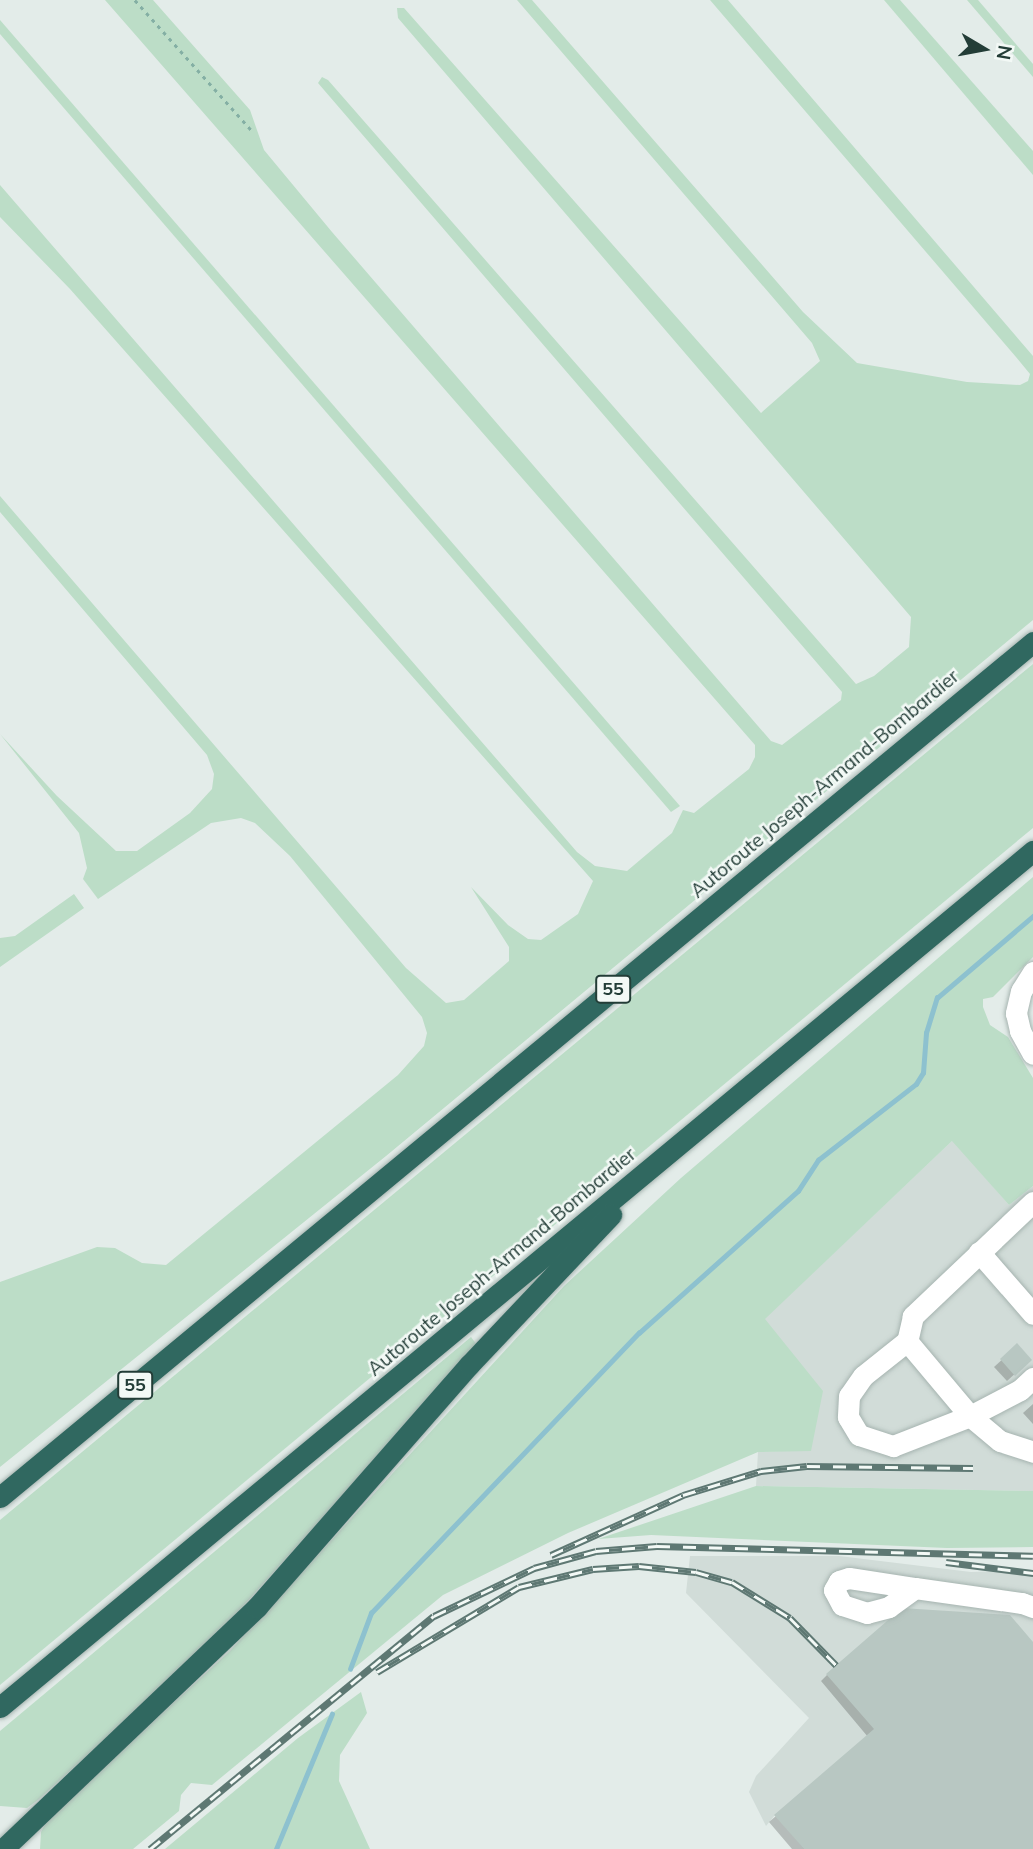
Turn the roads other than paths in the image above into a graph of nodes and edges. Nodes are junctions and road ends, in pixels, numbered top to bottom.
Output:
1 (1033, 642) edge
2 (1033, 851) edge
3 (1033, 972) edge
4 (1033, 1054) edge
5 (660, 1161) junction
6 (1033, 1202) edge
7 (979, 1252) junction
8 (1033, 1314) edge
9 (906, 1341) junction
10 (1033, 1378) edge
11 (970, 1416) junction
12 (1033, 1452) edge
13 (0, 1497) edge
14 (915, 1588) dead end
15 (1033, 1607) edge
16 (0, 1707) edge
17 (3, 1849) edge

1 - 13 highway, Autoroute Joseph-Armand-Bombardier / 55
2 - 5 highway, Autoroute Joseph-Armand-Bombardier
3 - 4 street
5 - 16 highway, Autoroute Joseph-Armand-Bombardier
5 - 17 highway
6 - 7 street
7 - 8 street
7 - 9 street
9 - 11 street
9 - 11 street
10 - 11 street
11 - 12 street
14 - 15 street

